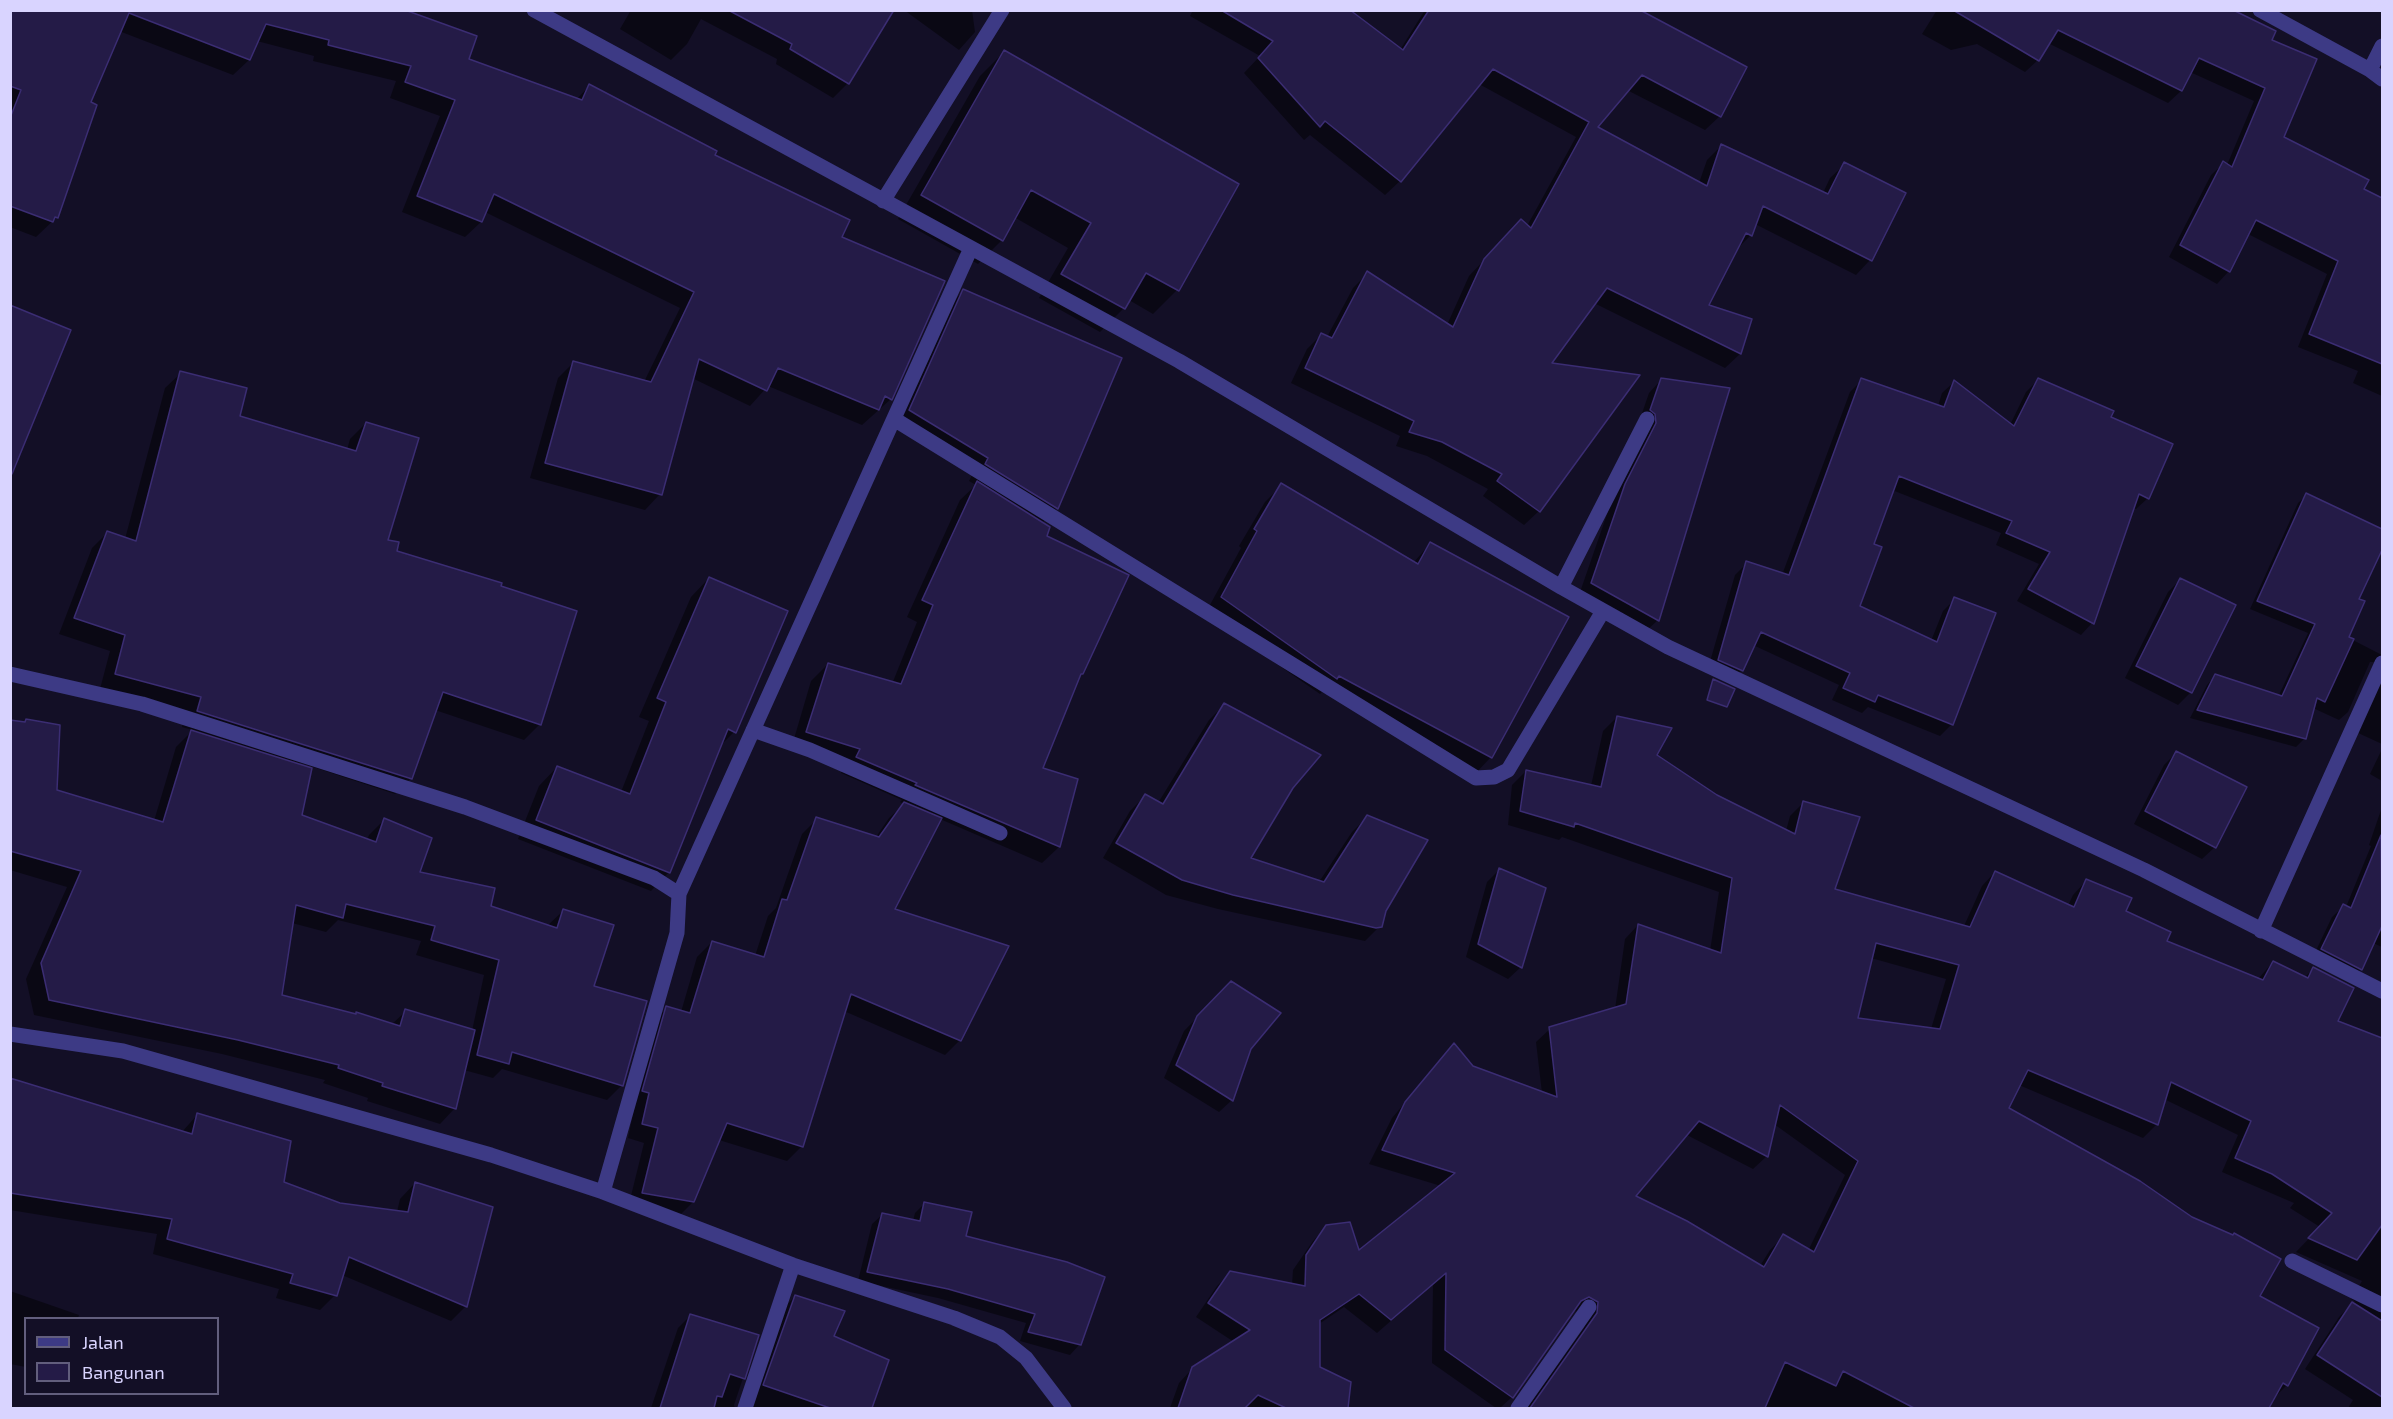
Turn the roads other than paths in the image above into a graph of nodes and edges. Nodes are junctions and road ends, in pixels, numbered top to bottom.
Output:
1 (534, 10) edge
2 (1002, 10) edge
3 (2260, 10) edge
4 (2382, 46) edge
5 (2376, 75) edge
6 (883, 201) junction
7 (971, 248) junction
8 (1647, 418) dead end
9 (894, 419) junction
10 (1561, 587) junction
11 (1603, 611) junction
12 (2382, 663) edge
13 (10, 674) edge
14 (753, 730) junction
15 (1000, 833) dead end
16 (680, 894) junction
17 (2261, 931) junction
18 (2382, 991) edge
19 (10, 1034) edge
20 (603, 1192) junction
21 (2292, 1261) dead end
22 (793, 1265) junction
23 (2382, 1305) edge
24 (1589, 1307) dead end
25 (745, 1408) edge
26 (1064, 1408) edge
27 (1518, 1408) edge

1 - 6 street
2 - 6 street
3 - 5 street
4 - 5 street
6 - 7 street
7 - 9 street
7 - 10 street
8 - 10 street
9 - 11 street
9 - 14 street
10 - 11 street
11 - 17 street
12 - 17 street
13 - 16 street
14 - 15 street
14 - 16 street
16 - 20 street
17 - 18 street
19 - 20 street
20 - 22 street
21 - 23 street
22 - 25 street
22 - 26 street
24 - 27 street

